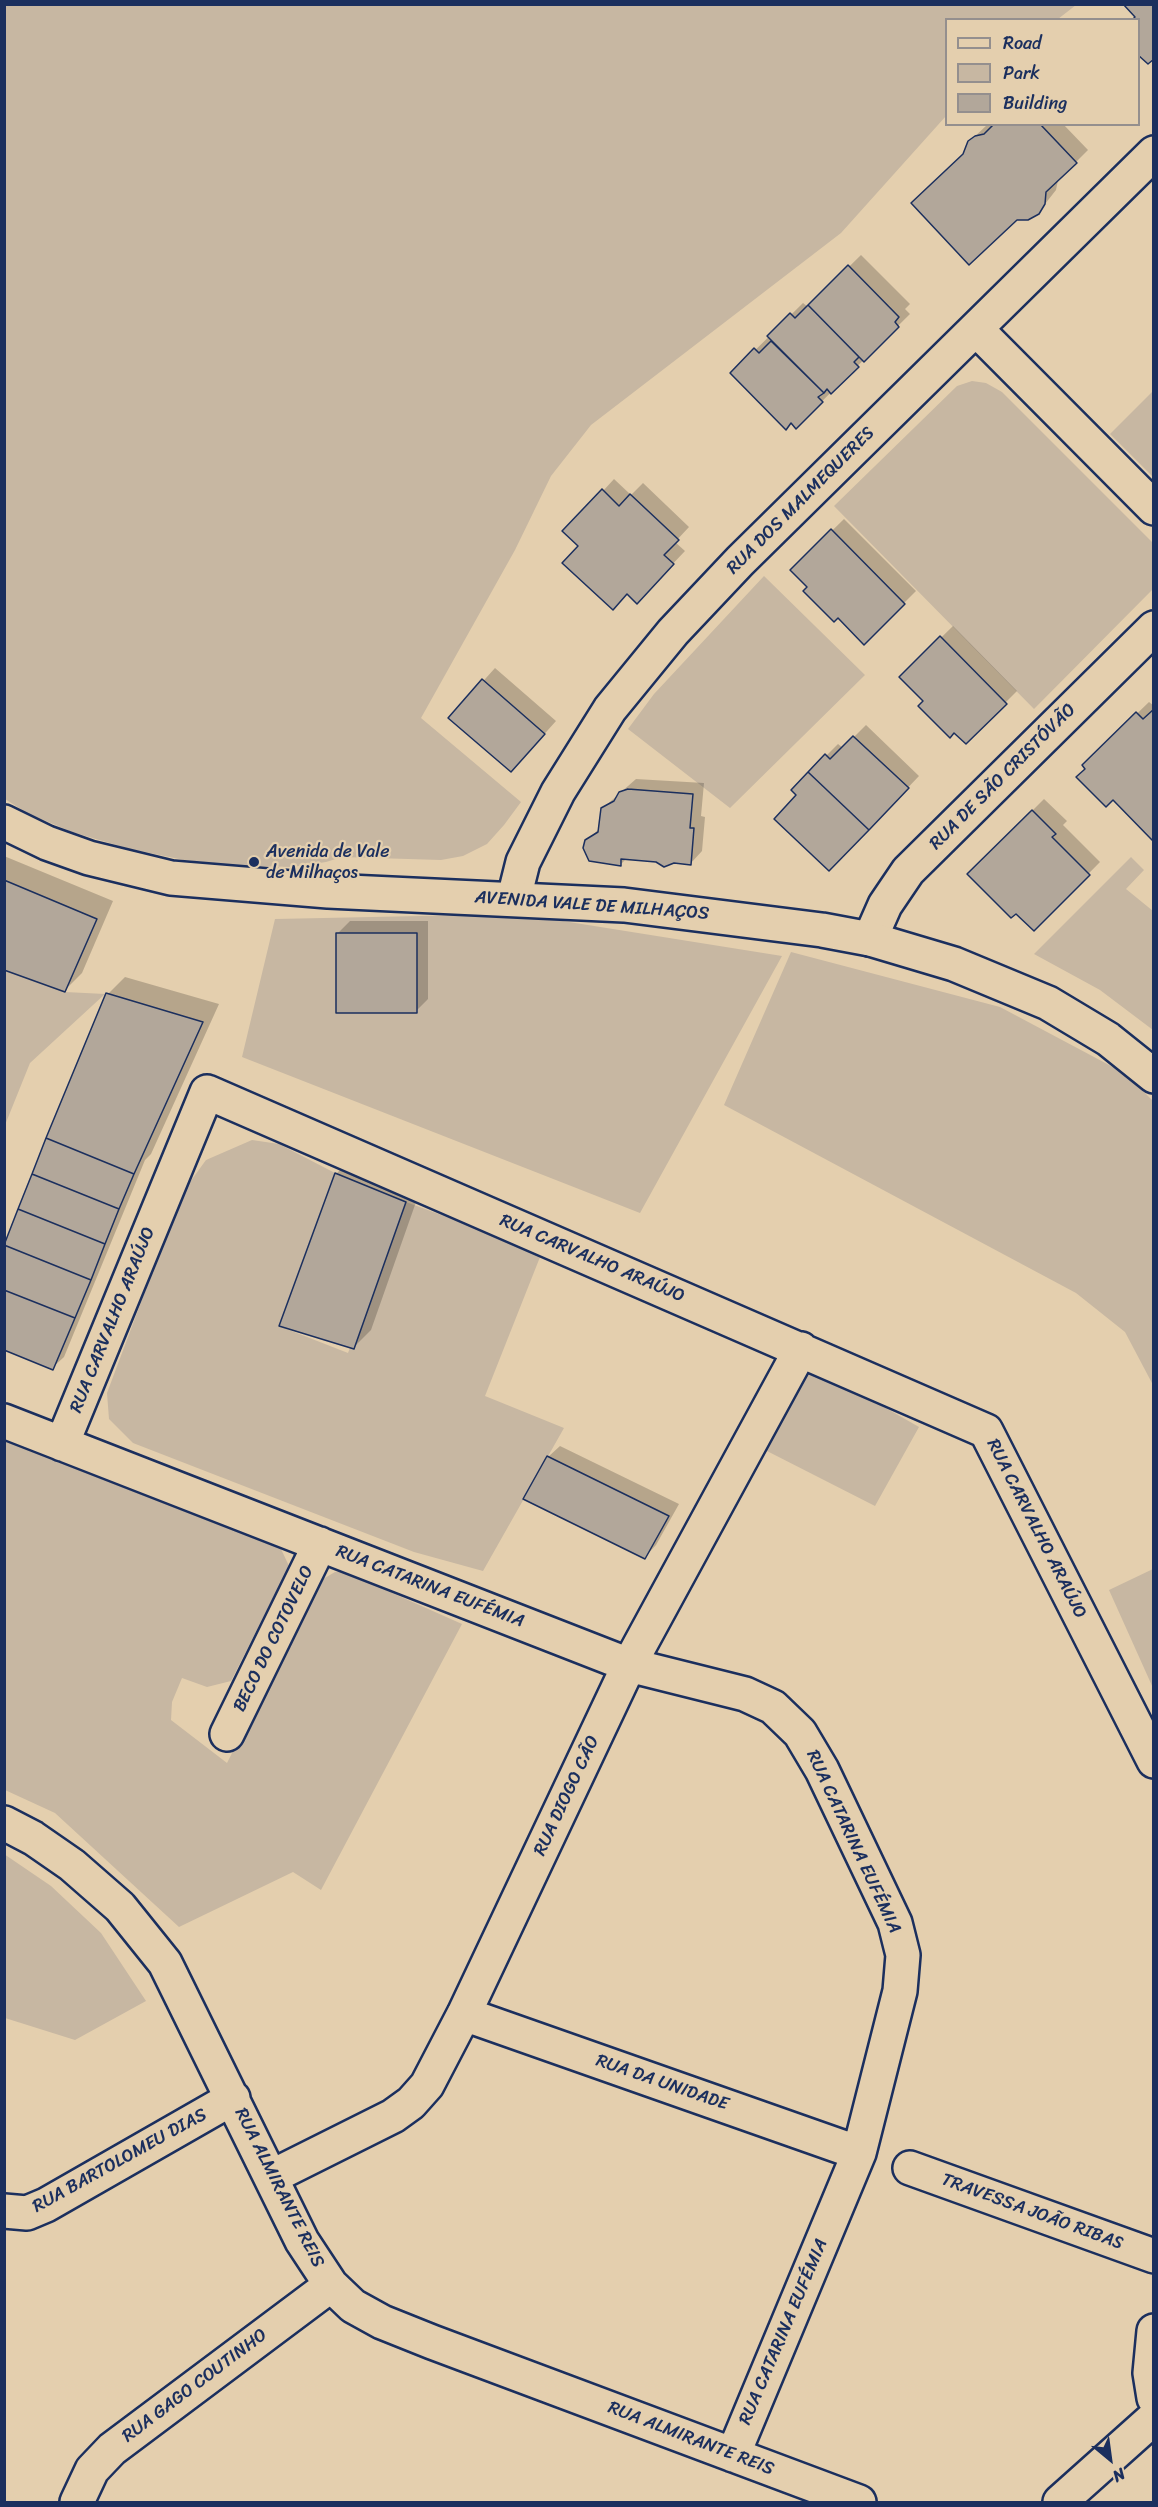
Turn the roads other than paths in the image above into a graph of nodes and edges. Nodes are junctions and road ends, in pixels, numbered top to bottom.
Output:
1 (1150, 164) edge
2 (976, 329) junction
3 (1154, 508) edge
4 (1154, 628) edge
5 (4, 822) edge
6 (514, 898) junction
7 (870, 939) junction
8 (1154, 1076) edge
9 (801, 1349) junction
10 (4, 1421) edge
11 (62, 1444) junction
12 (320, 1544) junction
13 (629, 1665) junction
14 (227, 1734) dead end
15 (1154, 1761) edge
16 (4, 1823) edge
17 (464, 2014) junction
18 (233, 2098) junction
19 (859, 2153) junction
20 (910, 2168) dead end
21 (271, 2177) junction
22 (4, 2211) edge
23 (1154, 2256) edge
24 (331, 2285) junction
25 (1154, 2331) edge
26 (1154, 2398) edge
27 (1154, 2418) edge
28 (733, 2455) junction
29 (77, 2502) edge
30 (859, 2502) edge
31 (1060, 2502) edge

1 - 2 street, RUA DOS MALMEQUERES
2 - 3 street
2 - 6 street, RUA DOS MALMEQUERES
4 - 7 street, RUA DE SÃO CRISTÓVÃO
5 - 6 street, AVENIDA VALE DE MILHAÇOS
6 - 7 street, AVENIDA VALE DE MILHAÇOS
7 - 8 street, AVENIDA VALE DE MILHAÇOS
9 - 11 street, RUA CARVALHO ARAÚJO
9 - 13 street, RUA DIOGO CÃO
9 - 15 street, RUA CARVALHO ARAÚJO
10 - 11 street, RUA CATARINA EUFÉMIA
11 - 12 street, RUA CATARINA EUFÉMIA
12 - 13 street, RUA CATARINA EUFÉMIA
12 - 14 street, BECO DO COTOVELO
13 - 17 street, RUA DIOGO CÃO
13 - 19 street, RUA CATARINA EUFÉMIA
16 - 18 street, RUA ALMIRANTE REIS
17 - 19 street, RUA DA UNIDADE
17 - 21 street, RUA DIOGO CÃO
18 - 21 street, RUA ALMIRANTE REIS
18 - 22 street, RUA BARTOLOMEU DIAS
19 - 28 street, RUA CATARINA EUFÉMIA
20 - 23 street, TRAVESSA JOÃO RIBAS
21 - 24 street, RUA ALMIRANTE REIS
24 - 28 street, RUA ALMIRANTE REIS
24 - 29 street, RUA GAGO COUTINHO
25 - 26 street
27 - 31 street
28 - 30 street, RUA ALMIRANTE REIS

